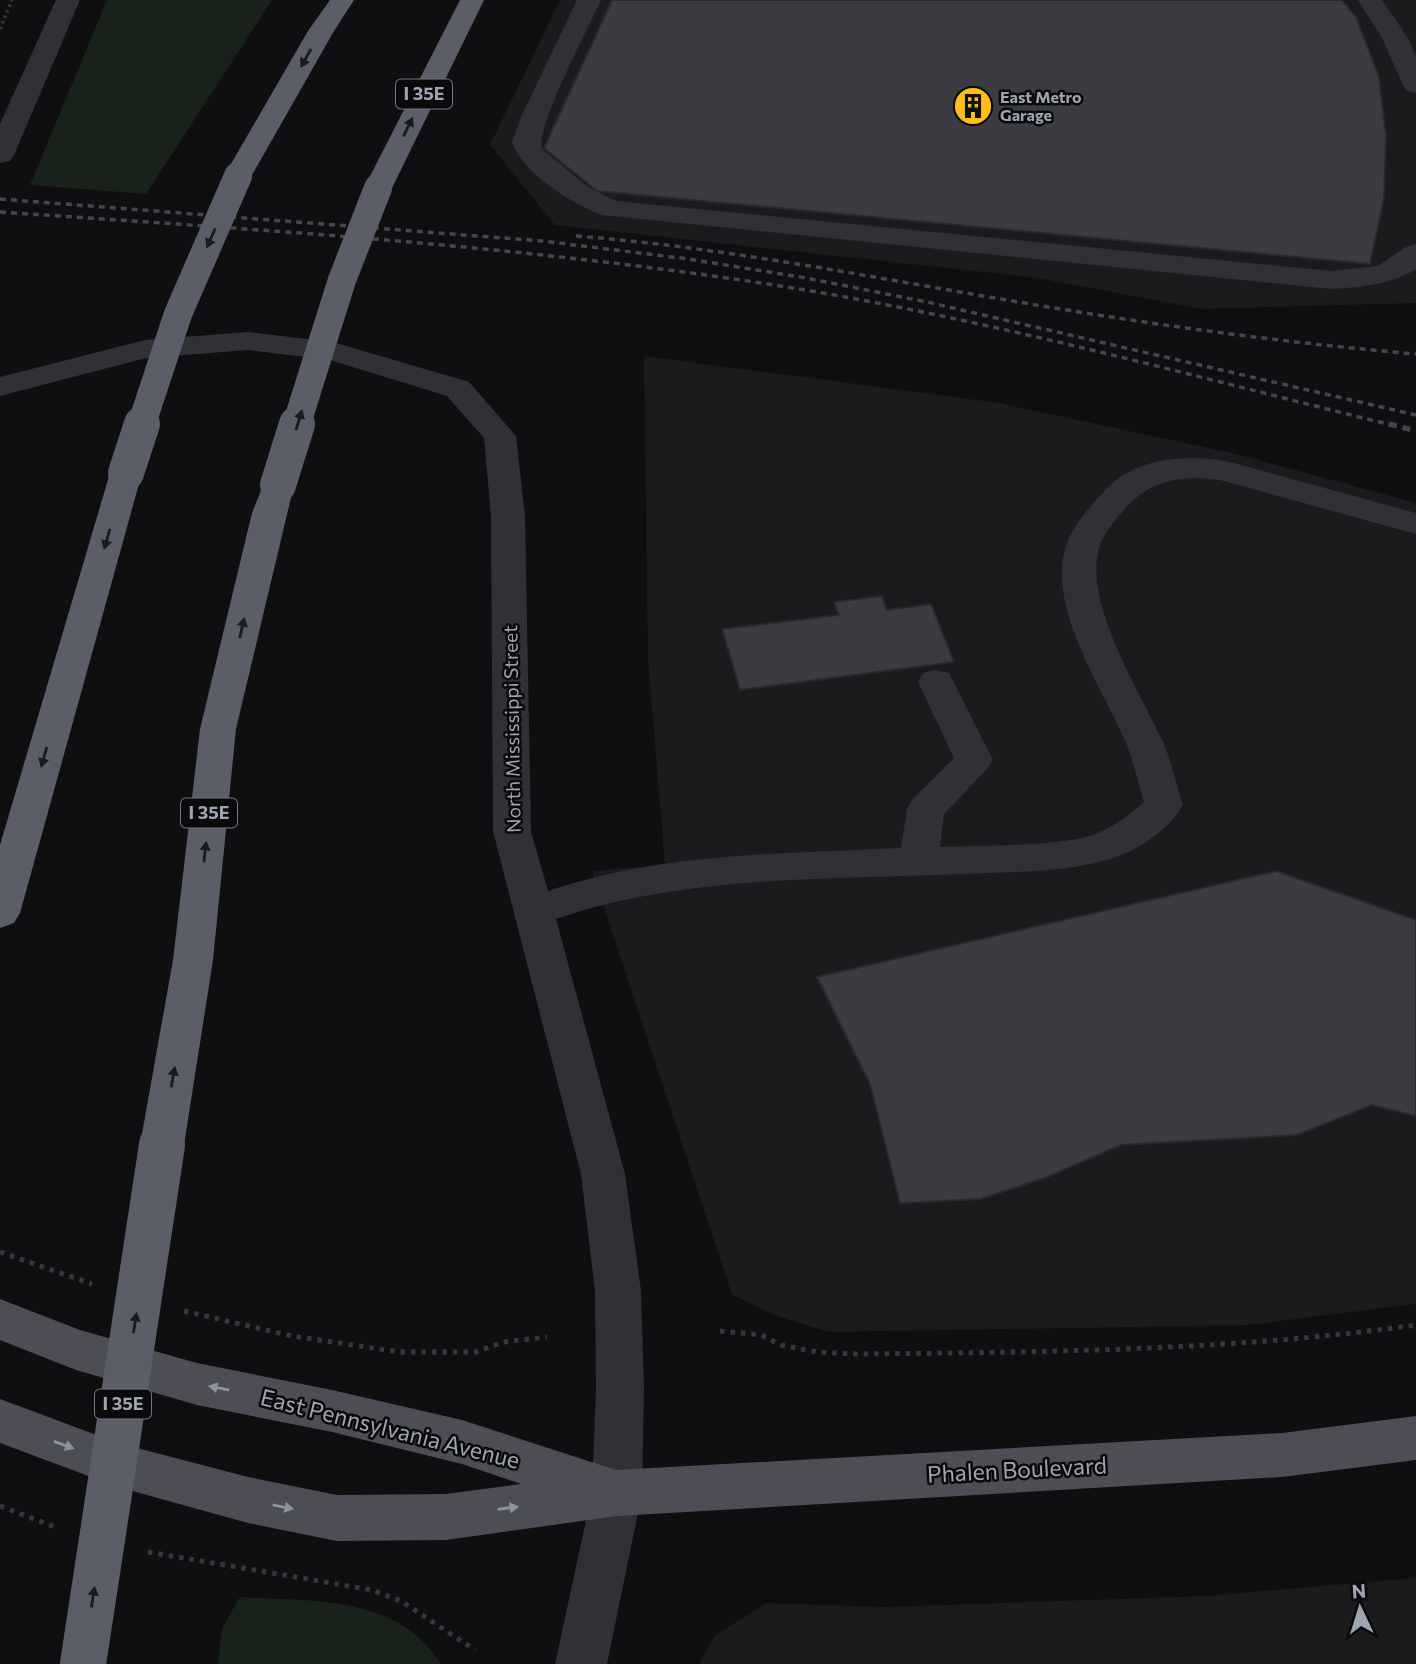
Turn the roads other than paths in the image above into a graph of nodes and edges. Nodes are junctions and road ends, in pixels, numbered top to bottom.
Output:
1 (68, 0) edge
2 (342, 0) edge
3 (472, 0) edge
4 (590, 0) edge
5 (1370, 0) edge
6 (1416, 85) edge
7 (0, 155) edge
8 (1416, 253) edge
9 (0, 387) edge
10 (1416, 524) edge
11 (936, 682) dead end
12 (918, 861) junction
13 (534, 911) junction
14 (0, 913) edge
15 (0, 1320) edge
16 (0, 1421) edge
17 (1416, 1438) edge
18 (617, 1493) junction
19 (83, 1664) edge
20 (581, 1664) edge

1 - 7 street
2 -> 14 highway, bridge
19 -> 3 highway, I 35E, bridge
4 - 8 street
5 - 6 street
9 - 13 street, North Mississippi Street
10 - 12 street
11 - 12 street
12 - 13 street
13 - 18 street, North Mississippi Street
18 -> 15 main road, East Pennsylvania Avenue
16 -> 18 main road
17 - 18 main road, Phalen Boulevard
18 - 20 street, North Mississippi Street

